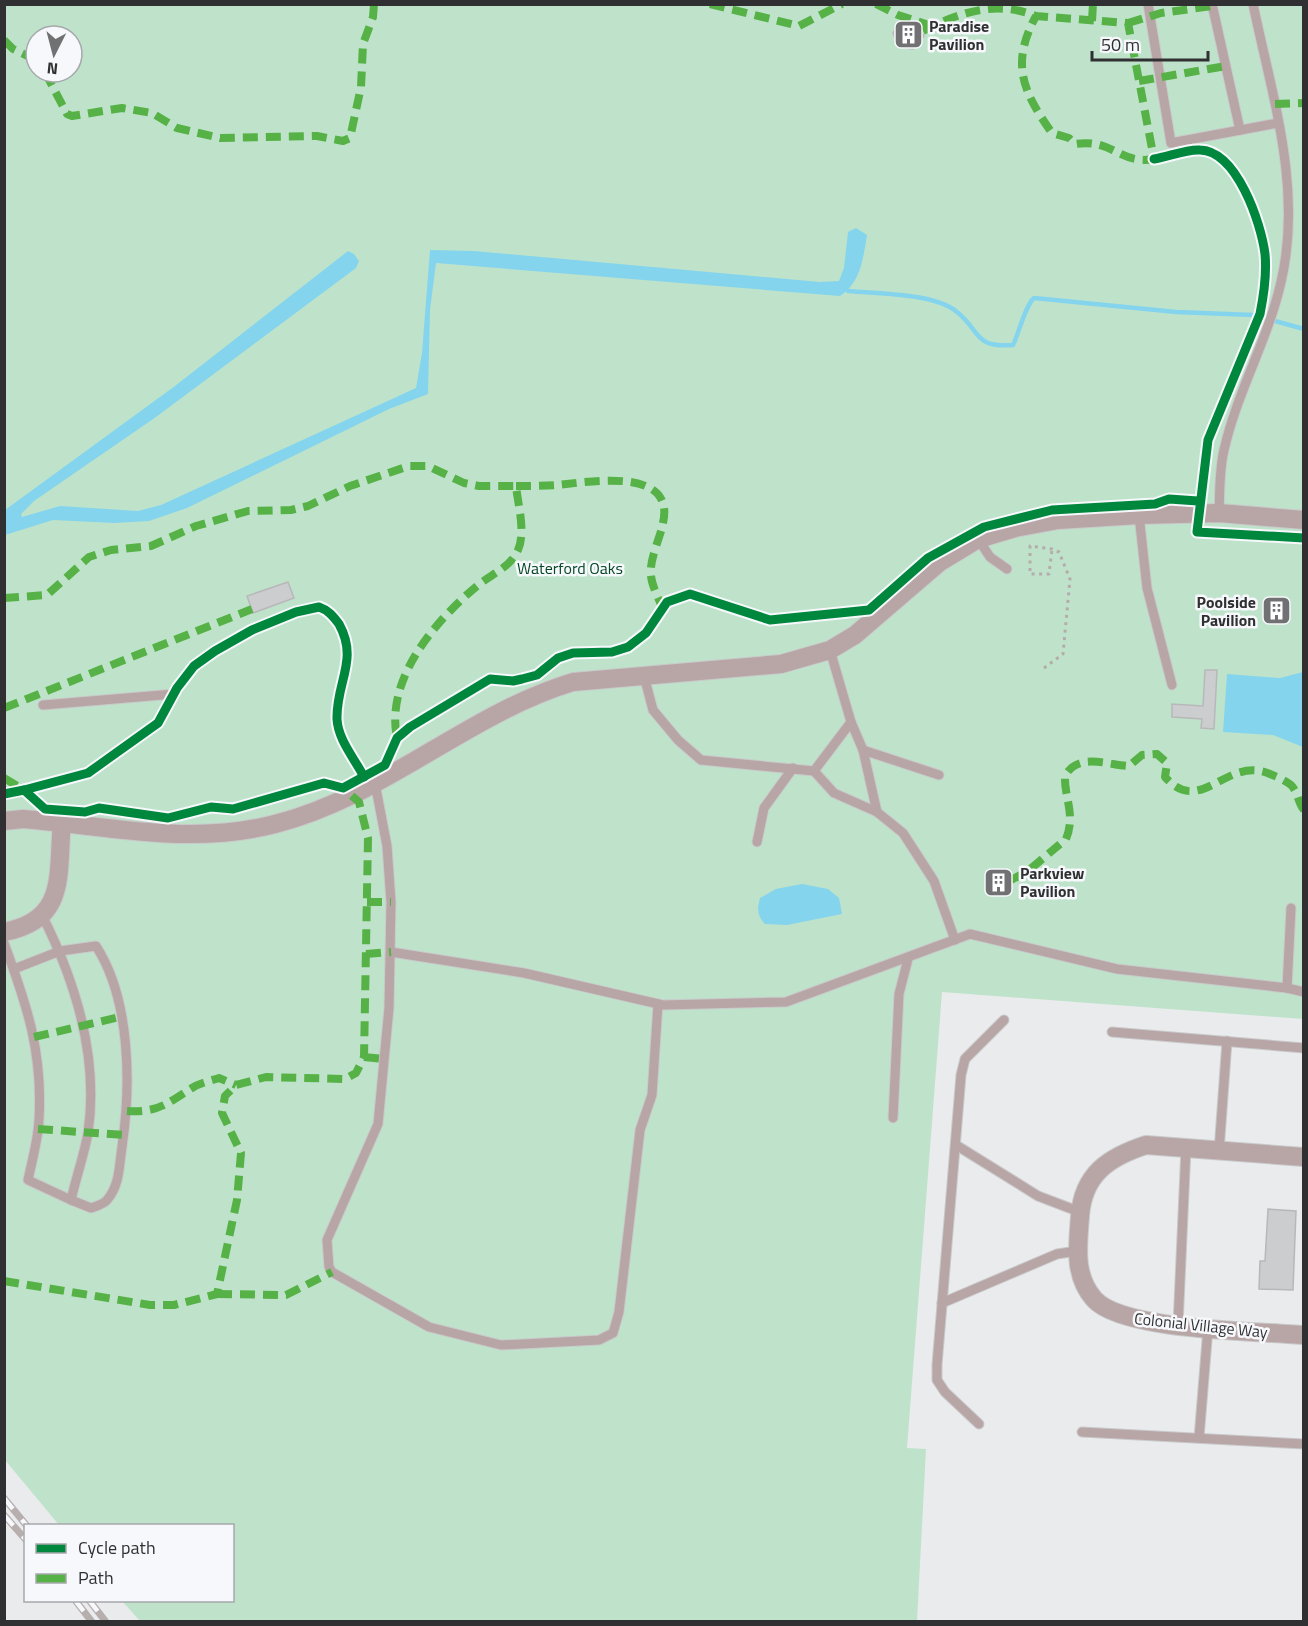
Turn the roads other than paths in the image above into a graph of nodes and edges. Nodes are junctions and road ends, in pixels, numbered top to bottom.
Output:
1 (1148, 4) edge
2 (1212, 4) edge
3 (1253, 4) edge
4 (1278, 123) junction
5 (1239, 130) junction
6 (1219, 513) junction
7 (1139, 514) junction
8 (1304, 520) edge
9 (978, 539) junction
10 (1007, 569) dead end
11 (831, 650) junction
12 (644, 676) junction
13 (1172, 685) dead end
14 (174, 694) dead end
15 (44, 705) dead end
16 (851, 722) junction
17 (862, 750) junction
18 (793, 768) junction
19 (814, 771) junction
20 (939, 775) dead end
21 (375, 783) junction
22 (877, 812) junction
23 (4, 821) edge
24 (62, 822) junction
25 (757, 842) dead end
26 (1291, 909) dead end
27 (43, 917) junction
28 (4, 932) edge
29 (955, 940) junction
30 (4, 943) edge
31 (60, 951) junction
32 (391, 952) junction
33 (908, 958) junction
34 (14, 969) junction
35 (1287, 988) junction
36 (1304, 992) edge
37 (658, 1004) junction
38 (1004, 1020) dead end
39 (1112, 1032) dead end
40 (1227, 1041) junction
41 (1304, 1048) edge
42 (893, 1118) dead end
43 (956, 1145) junction
44 (1186, 1148) junction
45 (1219, 1150) junction
46 (1304, 1156) edge
47 (71, 1200) junction
48 (1080, 1212) junction
49 (1077, 1251) junction
50 (942, 1303) junction
51 (1178, 1325) junction
52 (1208, 1328) junction
53 (1304, 1335) edge
54 (979, 1424) dead end
55 (1082, 1432) dead end
56 (1199, 1438) junction
57 (1304, 1444) edge

1 - 5 lane
2 - 5 lane
3 - 4 lane
4 - 5 lane
4 - 6 lane
6 - 7 street
6 - 8 street
7 - 9 street
7 - 13 lane
9 - 10 lane
9 - 11 street
11 - 12 street
11 - 16 lane
12 - 18 lane
12 - 21 street
14 - 15 lane
16 - 17 lane
16 - 19 lane
17 - 20 lane
17 - 22 lane
18 - 19 lane
18 - 25 lane
19 - 22 lane
21 - 24 street
21 - 32 lane
22 - 29 lane
23 - 24 street
24 - 27 street
26 - 35 lane
27 - 28 street
27 - 31 lane
29 - 33 lane
29 - 35 lane
30 - 34 lane
31 - 34 lane
31 - 47 lane
31 - 47 lane
32 - 37 lane
32 - 37 lane
33 - 37 lane
33 - 42 lane
34 - 47 lane
35 - 36 lane
38 - 43 lane
39 - 40 lane
40 - 41 lane
40 - 45 lane
43 - 48 lane
43 - 50 lane
44 - 45 street, Colonial Village Way
44 - 48 street, Colonial Village Way
44 - 51 lane
45 - 46 street, Colonial Village Way
48 - 49 street, Colonial Village Way
49 - 50 lane
49 - 51 street, Colonial Village Way
50 - 54 lane
51 - 52 street, Colonial Village Way
52 - 53 street, Colonial Village Way
52 - 56 lane
55 - 56 lane
56 - 57 lane

